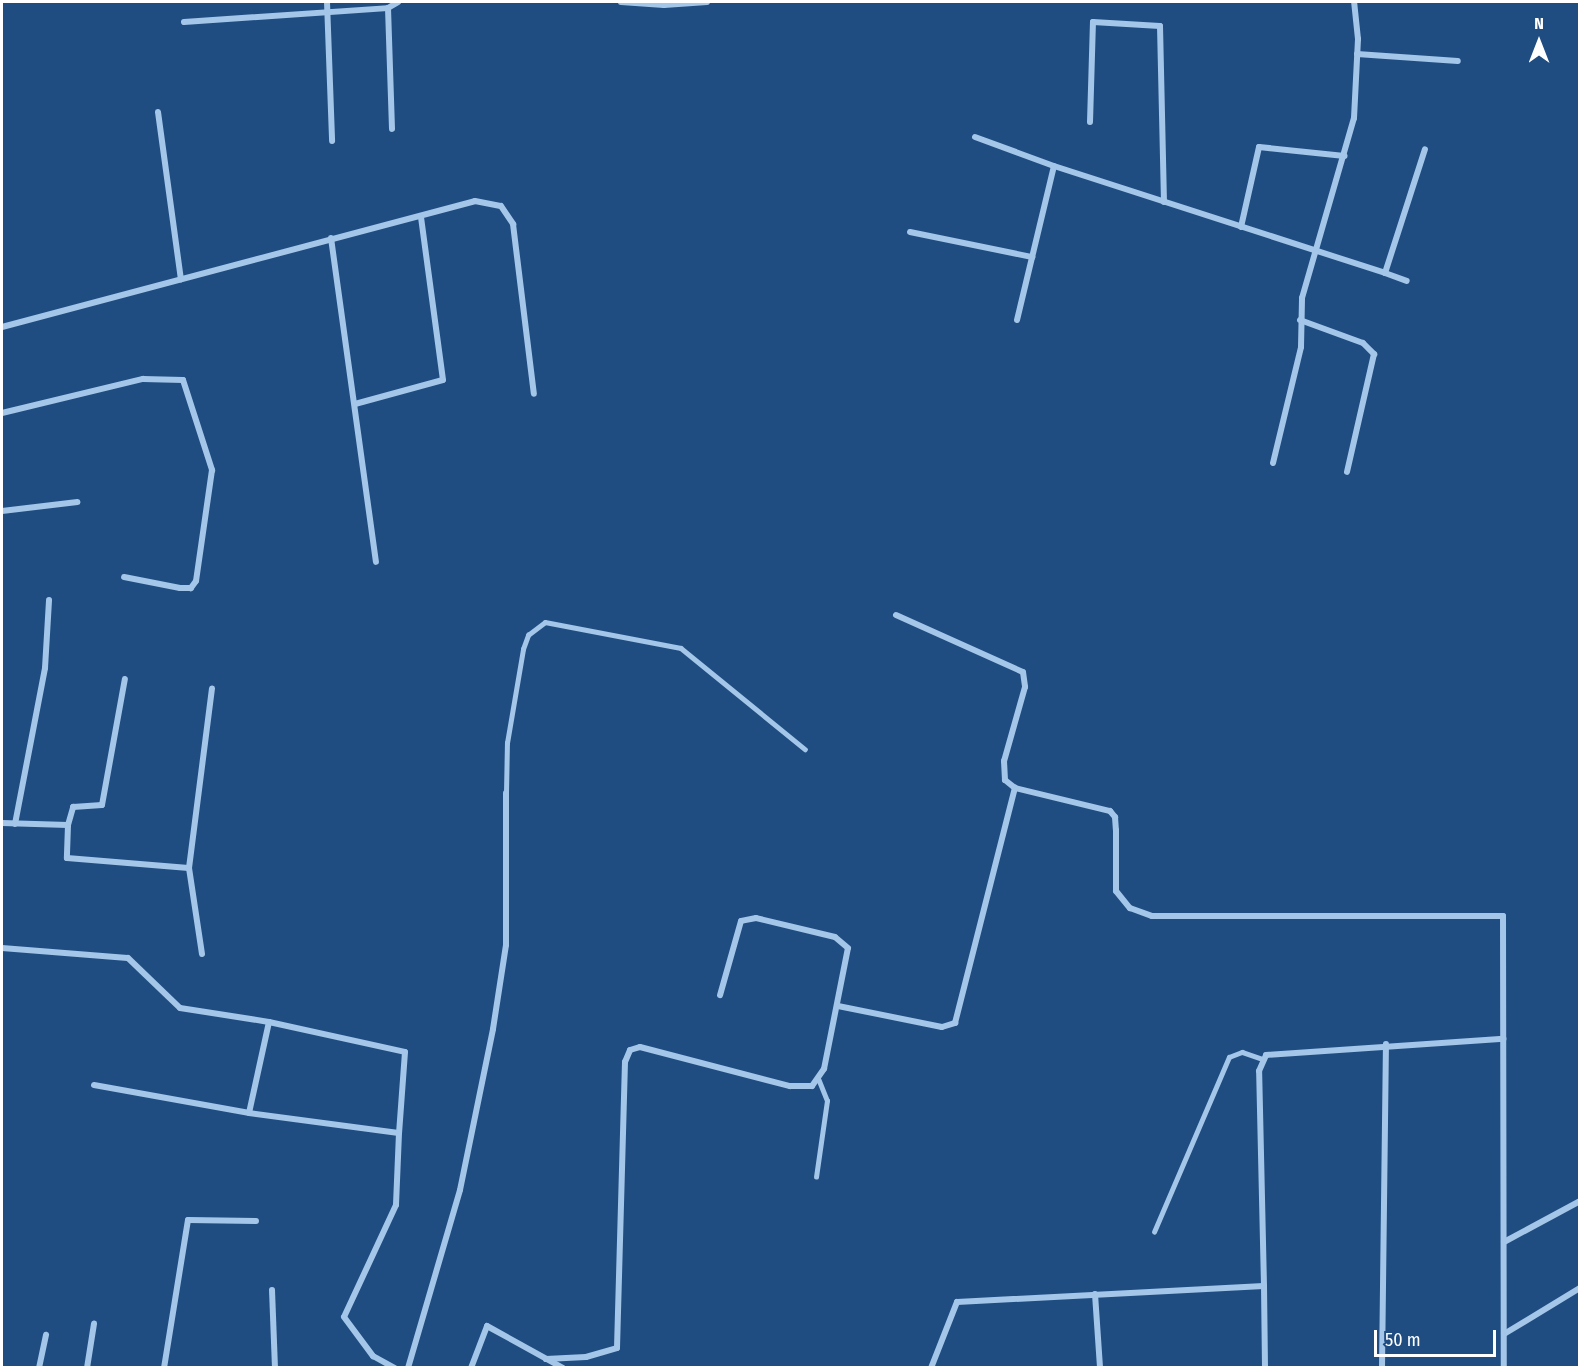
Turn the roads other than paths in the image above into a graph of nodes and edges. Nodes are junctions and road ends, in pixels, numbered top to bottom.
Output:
1 (327, 2) edge
2 (398, 2) edge
3 (621, 2) edge
4 (707, 2) edge
5 (1354, 2) edge
6 (388, 8) junction
7 (328, 12) junction
8 (184, 22) dead end
9 (1357, 54) junction
10 (1458, 61) dead end
11 (158, 112) dead end
12 (1090, 122) dead end
13 (392, 129) dead end
14 (975, 137) dead end
15 (332, 141) dead end
16 (1425, 149) dead end
17 (1345, 156) junction
18 (1054, 166) junction
19 (1164, 202) junction
20 (421, 218) junction
21 (1241, 227) junction
22 (910, 232) dead end
23 (331, 238) junction
24 (1313, 250) junction
25 (1032, 257) junction
26 (1384, 273) junction
27 (181, 279) junction
28 (1407, 281) dead end
29 (1017, 320) dead end
30 (1300, 320) junction
31 (2, 327) edge
32 (534, 394) dead end
33 (355, 404) junction
34 (2, 413) edge
35 (1273, 463) dead end
36 (1347, 472) dead end
37 (77, 502) dead end
38 (2, 511) edge
39 (376, 562) dead end
40 (124, 577) dead end
41 (49, 600) dead end
42 (896, 615) dead end
43 (124, 679) dead end
44 (212, 688) dead end
45 (806, 749) dead end
46 (1015, 788) junction
47 (506, 793) joint
48 (2, 823) edge
49 (15, 824) junction
50 (68, 825) junction
51 (189, 868) junction
52 (2, 948) edge
53 (202, 954) dead end
54 (720, 995) dead end
55 (838, 1006) junction
56 (269, 1022) junction
57 (1503, 1039) junction
58 (1386, 1044) junction
59 (1262, 1059) junction
60 (819, 1081) junction
61 (94, 1085) dead end
62 (249, 1113) junction
63 (399, 1133) junction
64 (816, 1177) dead end
65 (1580, 1201) edge
66 (256, 1221) dead end
67 (1154, 1232) dead end
68 (1504, 1242) junction
69 (1264, 1286) junction
70 (1580, 1288) edge
71 (272, 1290) dead end
72 (1095, 1294) junction
73 (94, 1324) dead end
74 (1504, 1334) junction
75 (46, 1335) dead end
76 (546, 1359) junction
77 (387, 1366) edge
78 (39, 1368) edge
79 (87, 1368) edge
80 (165, 1368) edge
81 (275, 1368) edge
82 (395, 1368) edge
83 (408, 1368) edge
84 (471, 1368) edge
85 (563, 1368) edge
86 (931, 1368) edge
87 (1101, 1368) edge
88 (1265, 1368) edge
89 (1382, 1368) edge
90 (1504, 1368) edge

1 - 7 street
2 - 6 street
3 - 4 street
5 - 9 street
6 - 7 street
6 - 13 street
7 - 8 street
7 - 15 street
9 - 10 street
9 - 17 street
11 - 27 street
12 - 19 street
14 - 18 street
16 - 26 street
17 - 21 street
17 - 24 street
18 - 19 street
18 - 25 street
19 - 21 street
20 - 23 street
20 - 32 street
20 - 33 street
21 - 24 street
22 - 25 street
23 - 27 street
23 - 33 street
24 - 26 street
24 - 30 street
25 - 29 street
26 - 28 street
27 - 31 street
30 - 35 street
30 - 36 street
33 - 39 street
34 - 40 street
37 - 38 street
41 - 49 street
42 - 46 street
43 - 50 street
44 - 51 street
45 - 47 lane
46 - 55 street
46 - 57 street
47 - 83 street
48 - 49 street
49 - 50 street
50 - 51 street
51 - 53 street
52 - 56 street
54 - 55 street
55 - 60 street
56 - 62 street
56 - 63 street
57 - 58 street
57 - 68 street
58 - 59 street
58 - 89 street
59 - 67 lane
59 - 69 street
60 - 64 lane
60 - 76 street
61 - 62 street
62 - 63 street
63 - 77 street
65 - 68 street
66 - 80 street
68 - 74 street
69 - 72 street
69 - 88 street
70 - 74 street
71 - 81 street
72 - 86 street
72 - 87 street
73 - 79 street
74 - 90 street
75 - 78 street
76 - 84 street
76 - 85 street
77 - 82 street

